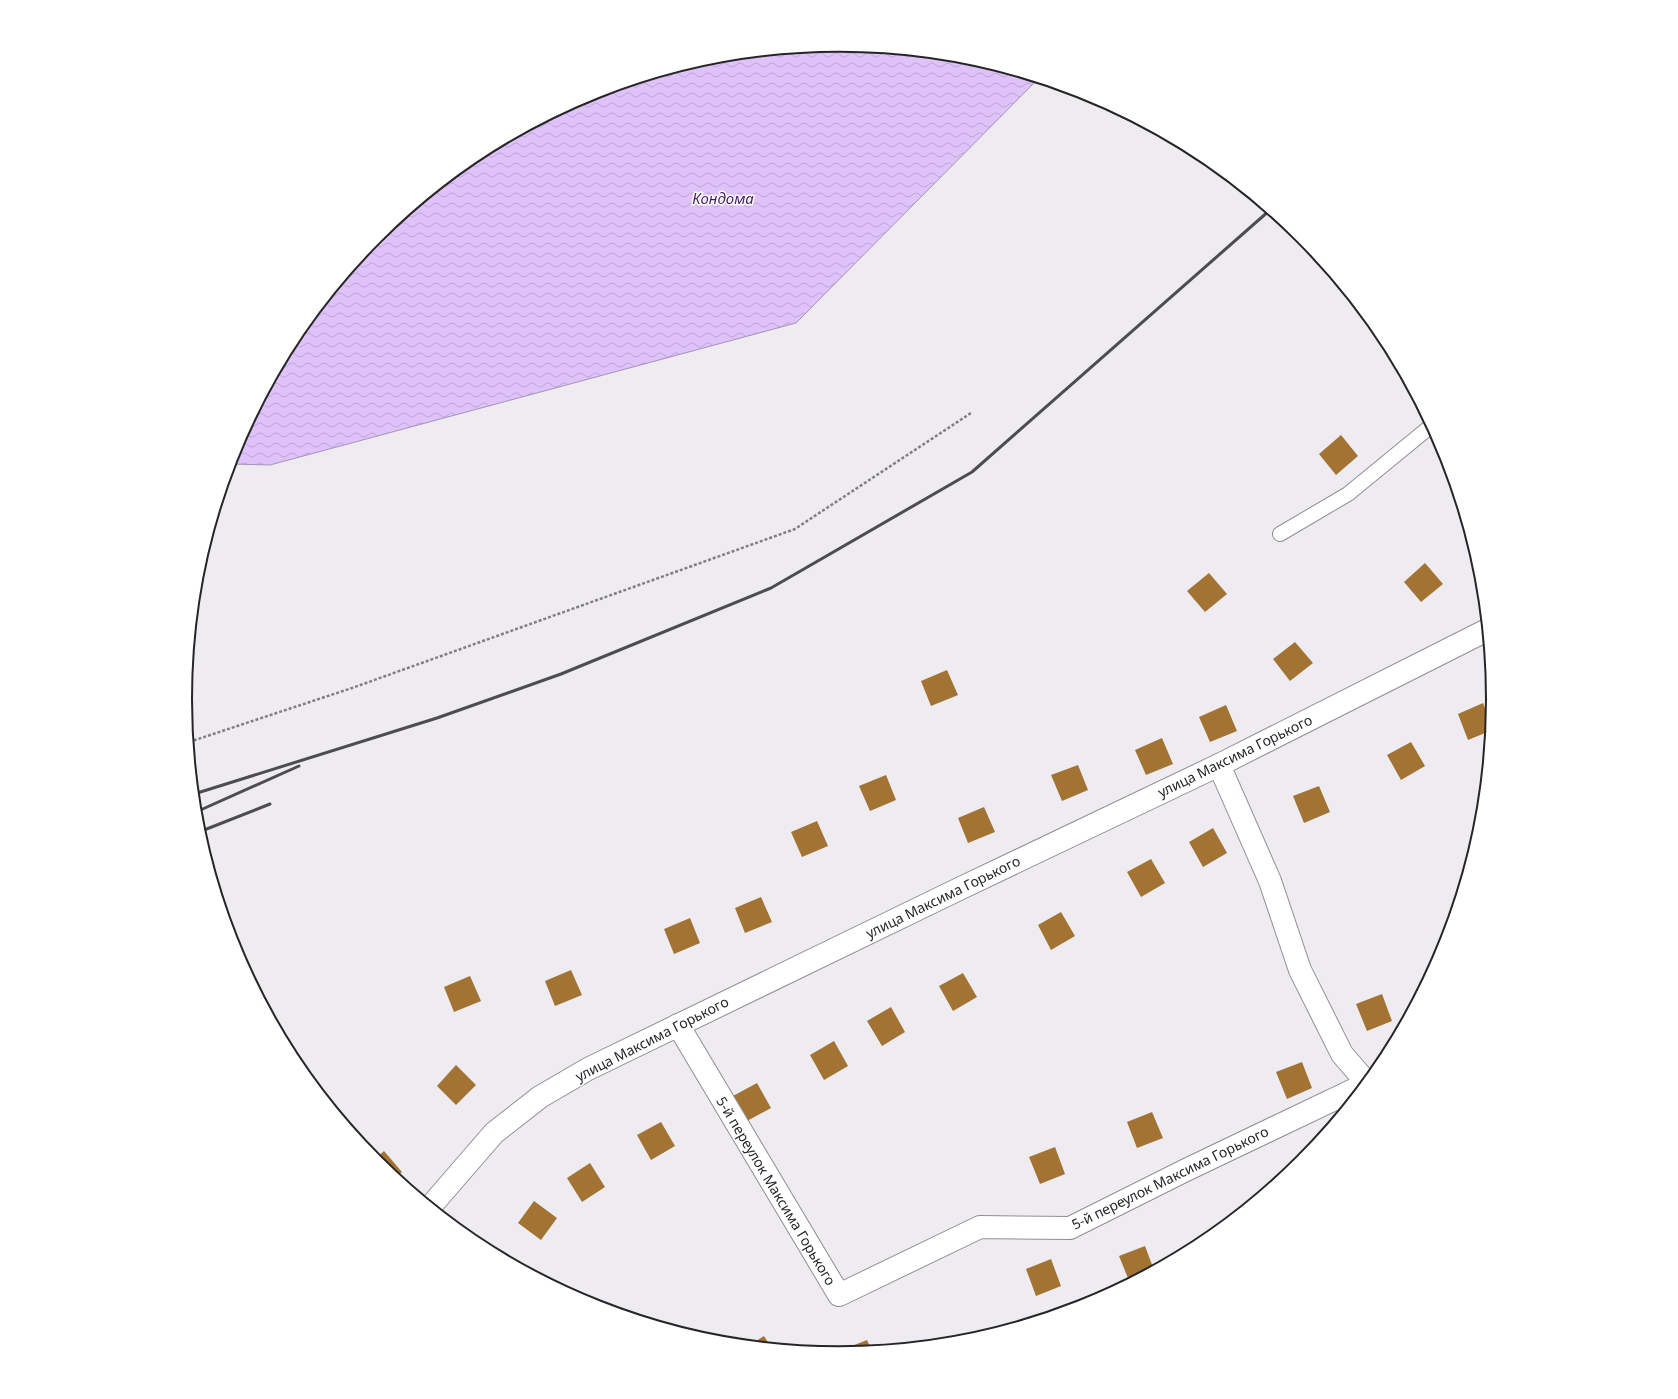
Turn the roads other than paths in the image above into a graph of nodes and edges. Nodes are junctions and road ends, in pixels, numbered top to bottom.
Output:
1 (1427, 430) edge
2 (1280, 534) dead end
3 (1483, 632) edge
4 (1219, 765) junction
5 (678, 1025) junction
6 (1363, 1080) edge
7 (1357, 1088) edge
8 (433, 1203) edge

1 - 2 lane
3 - 4 street, улица Максима Горького
4 - 5 street, улица Максима Горького
4 - 6 street, 5-й переулок Максима Горького
5 - 7 street, 5-й переулок Максима Горького
5 - 8 street, улица Максима Горького

